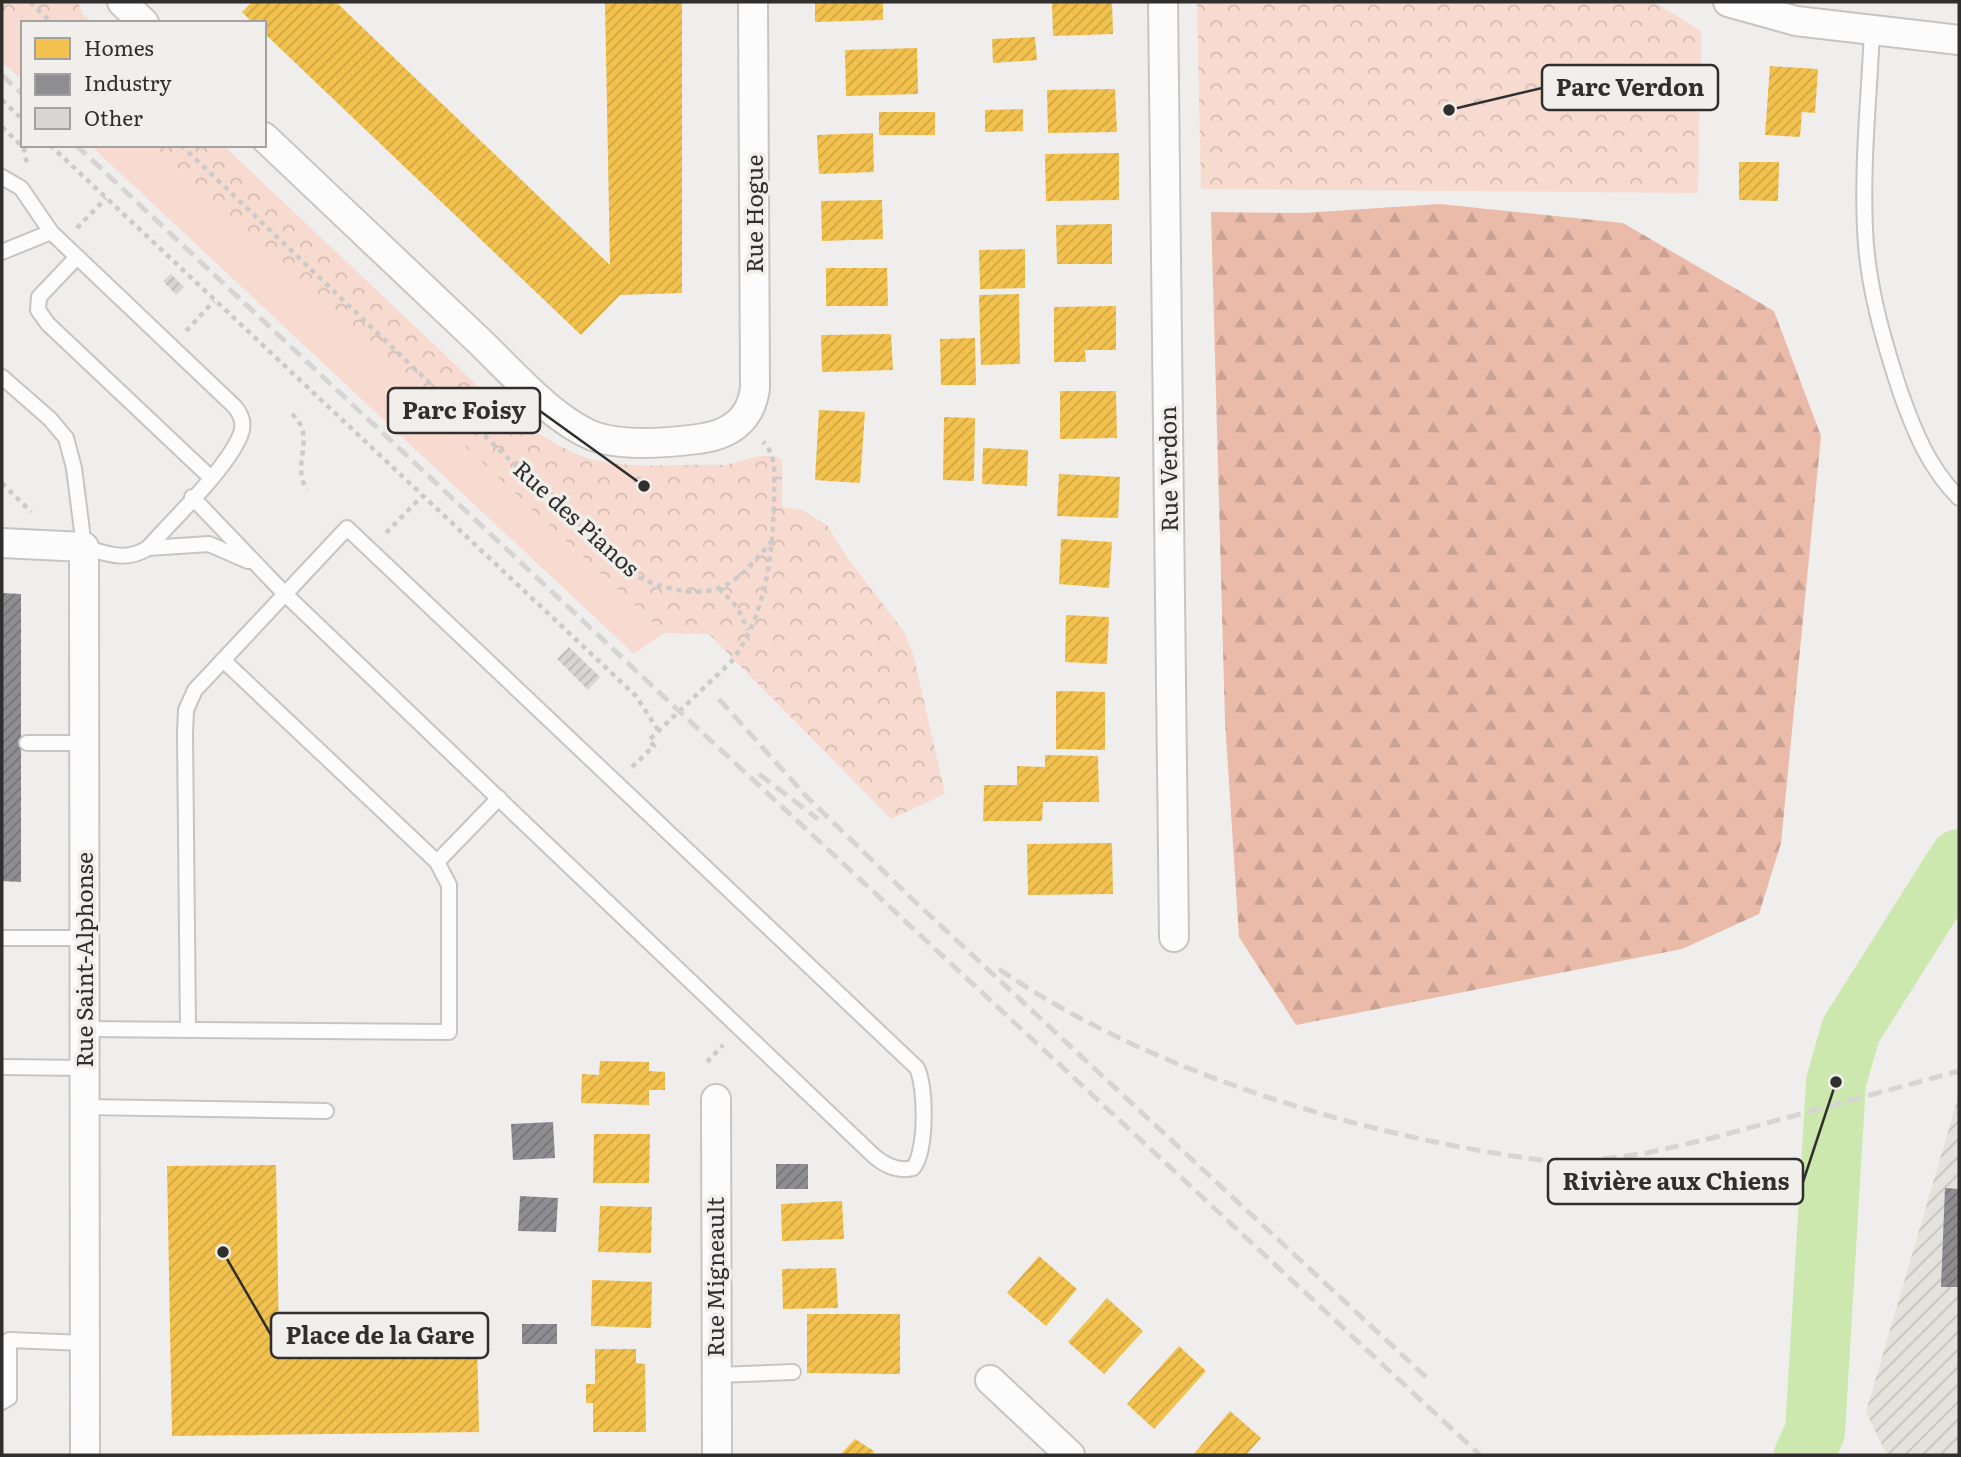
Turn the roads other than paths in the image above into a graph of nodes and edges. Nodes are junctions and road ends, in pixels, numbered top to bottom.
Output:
1 (122, 2) edge
2 (753, 2) edge
3 (1163, 2) edge
4 (1728, 2) edge
5 (142, 21) edge
6 (1872, 31) junction
7 (1959, 40) edge
8 (266, 139) edge
9 (2, 177) edge
10 (51, 232) junction
11 (2, 252) edge
12 (77, 257) junction
13 (2, 377) edge
14 (210, 477) junction
15 (192, 497) junction
16 (1959, 498) edge
17 (2, 544) edge
18 (84, 547) junction
19 (148, 548) junction
20 (253, 563) junction
21 (285, 594) junction
22 (223, 660) junction
23 (27, 743) dead end
24 (84, 743) junction
25 (499, 798) junction
26 (438, 862) junction
27 (1174, 937) dead end
28 (2, 938) edge
29 (85, 938) junction
30 (85, 1029) junction
31 (188, 1029) junction
32 (2, 1068) edge
33 (85, 1068) junction
34 (716, 1099) dead end
35 (85, 1107) junction
36 (326, 1111) dead end
37 (85, 1343) junction
38 (793, 1372) dead end
39 (716, 1375) junction
40 (990, 1380) dead end
41 (2, 1402) edge
42 (85, 1455) edge
43 (717, 1455) edge
44 (1070, 1455) edge

1 - 5 street
2 - 8 street, Rue Hogue
3 - 27 street, Rue Verdon
4 - 6 street
6 - 7 street
6 - 16 lane
9 - 10 lane
10 - 11 lane
10 - 12 lane
12 - 14 lane
12 - 14 lane
13 - 18 lane
14 - 15 lane
15 - 19 lane
15 - 20 lane
17 - 18 street
18 - 19 lane
18 - 24 street, Rue Saint-Alphonse
19 - 20 lane
20 - 21 lane
21 - 22 lane
21 - 25 lane
21 - 25 lane
22 - 26 lane
22 - 31 lane
23 - 24 lane
24 - 29 street, Rue Saint-Alphonse
25 - 26 lane
26 - 31 lane
28 - 29 lane
29 - 30 street, Rue Saint-Alphonse
30 - 31 lane
30 - 33 street, Rue Saint-Alphonse
32 - 33 lane
33 - 35 street, Rue Saint-Alphonse
34 - 39 street, Rue Migneault
35 - 36 lane
35 - 37 street, Rue Saint-Alphonse
37 - 41 lane
37 - 42 street, Rue Saint-Alphonse
38 - 39 lane
39 - 43 street, Rue Migneault
40 - 44 street

